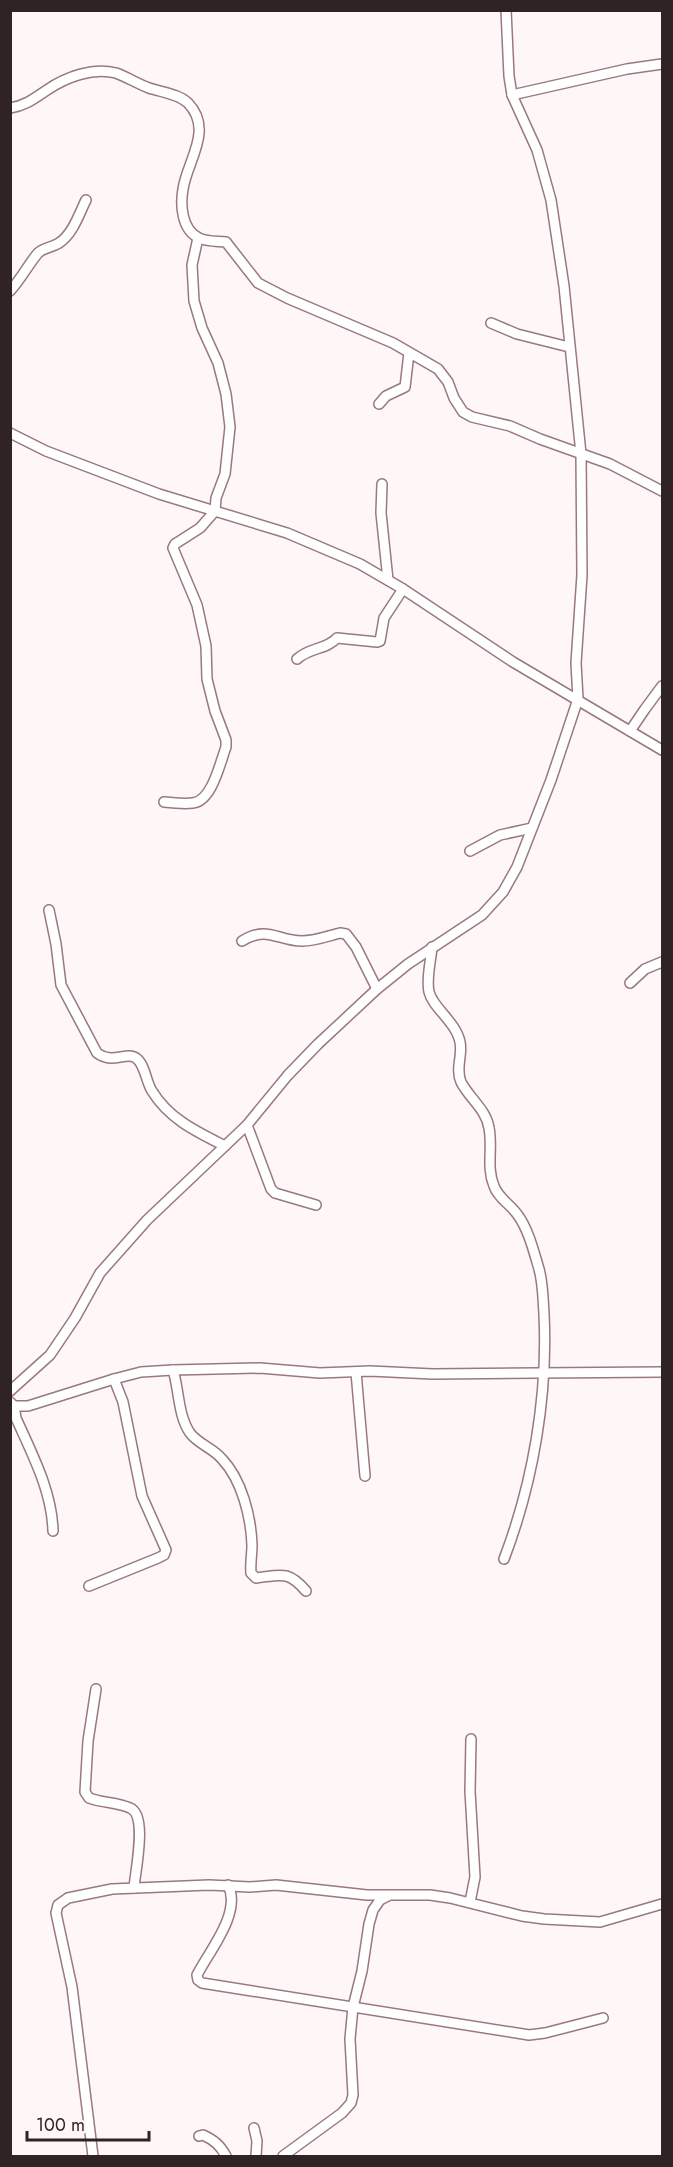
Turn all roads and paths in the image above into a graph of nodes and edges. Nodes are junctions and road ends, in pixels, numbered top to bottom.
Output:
1 (506, 10) edge
2 (663, 64) edge
3 (512, 95) junction
4 (10, 108) edge
5 (86, 200) dead end
6 (198, 238) junction
7 (10, 291) edge
8 (491, 323) dead end
9 (569, 347) junction
10 (409, 353) junction
11 (379, 404) dead end
12 (10, 433) edge
13 (581, 454) junction
14 (382, 484) dead end
15 (663, 491) edge
16 (215, 512) junction
17 (388, 580) junction
18 (403, 589) junction
19 (297, 659) dead end
20 (663, 686) edge
21 (578, 699) junction
22 (630, 731) junction
23 (663, 750) edge
24 (164, 802) dead end
25 (532, 828) junction
26 (470, 851) dead end
27 (49, 910) dead end
28 (242, 941) dead end
29 (432, 947) junction
30 (663, 962) edge
31 (630, 983) dead end
32 (377, 989) junction
33 (248, 1125) junction
34 (225, 1146) junction
35 (316, 1204) dead end
36 (173, 1370) junction
37 (356, 1372) junction
38 (663, 1372) edge
39 (544, 1374) junction
40 (114, 1379) junction
41 (10, 1391) edge
42 (12, 1404) edge
43 (365, 1476) dead end
44 (53, 1531) dead end
45 (504, 1560) dead end
46 (89, 1586) dead end
47 (306, 1591) dead end
48 (96, 1689) dead end
49 (471, 1739) dead end
50 (228, 1886) junction
51 (134, 1888) junction
52 (391, 1895) junction
53 (470, 1902) junction
54 (663, 1904) edge
55 (353, 2007) junction
56 (603, 2018) dead end
57 (254, 2128) dead end
58 (199, 2136) dead end
59 (93, 2157) edge
60 (226, 2157) edge
61 (256, 2157) edge
62 (283, 2157) edge

1 - 3 street
2 - 3 street
3 - 9 street
4 - 6 street
5 - 7 street
6 - 10 street
6 - 16 street
8 - 9 street
9 - 13 street
10 - 11 street
10 - 13 street
12 - 16 street
13 - 15 street
13 - 21 street
14 - 17 street
16 - 17 street
16 - 24 street
17 - 18 street
18 - 19 street
18 - 21 street
20 - 22 street
21 - 22 street
21 - 25 street
22 - 23 street
25 - 26 street
25 - 29 street
27 - 34 street
28 - 32 street
29 - 32 street
29 - 39 street
30 - 31 street
32 - 33 street
33 - 34 street
33 - 35 street
34 - 41 street
36 - 37 street
36 - 40 street
36 - 47 street
37 - 39 street
37 - 43 street
38 - 39 street
39 - 45 street
40 - 42 street
40 - 46 street
42 - 44 street
48 - 51 street
49 - 53 street
50 - 51 street
50 - 52 street
50 - 55 street
51 - 59 street
52 - 53 street
52 - 55 street
53 - 54 street
55 - 56 street
55 - 62 street
57 - 61 street
58 - 60 street

